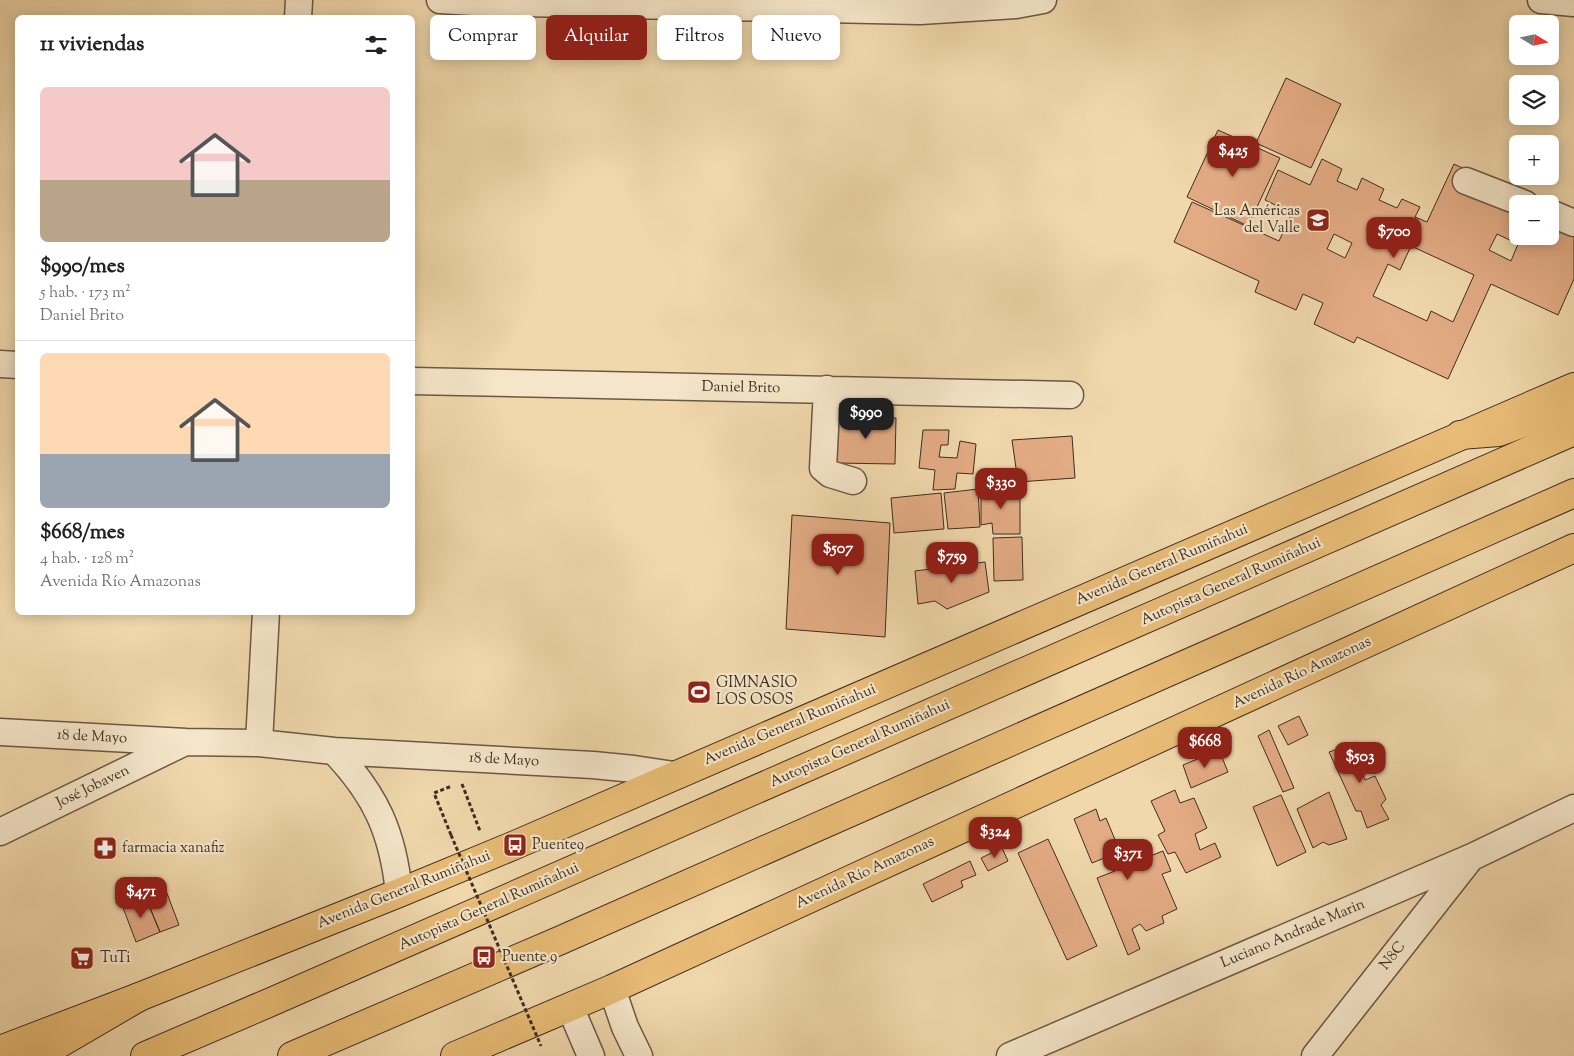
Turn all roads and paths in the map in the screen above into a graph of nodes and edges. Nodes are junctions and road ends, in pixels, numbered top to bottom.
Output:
1 (299, 0) edge
2 (440, 0) edge
3 (1043, 0) edge
4 (1540, 0) edge
5 (473, 1) edge
6 (1017, 3) edge
7 (1574, 3) edge
8 (916, 5) edge
9 (298, 15) edge
10 (1466, 180) dead end
11 (1509, 197) edge
12 (1559, 217) edge
13 (1574, 223) edge
14 (0, 364) edge
15 (15, 365) edge
16 (415, 381) edge
17 (1574, 387) edge
18 (827, 389) junction
19 (1070, 395) dead end
20 (1574, 404) edge
21 (1574, 431) edge
22 (1460, 435) junction
23 (853, 481) dead end
24 (1574, 493) edge
25 (1574, 548) edge
26 (266, 615) edge
27 (0, 732) edge
28 (186, 742) junction
29 (259, 743) junction
30 (334, 751) junction
31 (674, 775) junction
32 (461, 782) dead end
33 (452, 786) dead end
34 (1574, 808) edge
35 (0, 832) edge
36 (489, 855) junction
37 (1472, 857) junction
38 (399, 893) junction
39 (612, 989) junction
40 (139, 997) junction
41 (570, 1007) junction
42 (541, 1046) dead end
43 (0, 1050) edge
44 (38, 1056) edge
45 (145, 1056) edge
46 (292, 1056) edge
47 (455, 1056) edge
48 (591, 1056) edge
49 (640, 1056) edge
50 (1010, 1056) edge
51 (1315, 1056) edge

1 - 9 street
2 - 5 street
3 - 6 street
4 - 7 street
5 - 8 street
6 - 8 street
10 - 11 street
12 - 13 street
14 - 15 street
16 - 18 street, Daniel Brito
17 - 22 main road, Avenida General Rumiñahui
18 - 19 street, Daniel Brito
18 - 23 street
20 - 22 main road
21 - 45 main road, Autopista General Rumiñahui
22 - 31 main road, Avenida General Rumiñahui
24 - 46 main road
25 - 39 main road, Avenida Río Amazonas
26 - 29 street
27 - 28 street, 18 de Mayo
28 - 29 street, 18 de Mayo
28 - 35 street, José Jobaven
29 - 30 street, 18 de Mayo
30 - 31 street, 18 de Mayo
30 - 38 street
31 - 36 main road, Avenida General Rumiñahui
32 - 36 path
33 - 42 path, bridge
34 - 37 street, Luciano Andrade Marin
36 - 38 main road, Avenida General Rumiñahui
37 - 50 street, Luciano Andrade Marin
37 - 51 street, N8C
38 - 40 main road, Avenida General Rumiñahui
39 - 41 main road, Avenida Río Amazonas
39 - 49 street
40 - 43 main road, Avenida General Rumiñahui
40 - 44 main road
41 - 47 main road, Avenida Río Amazonas
41 - 48 street

